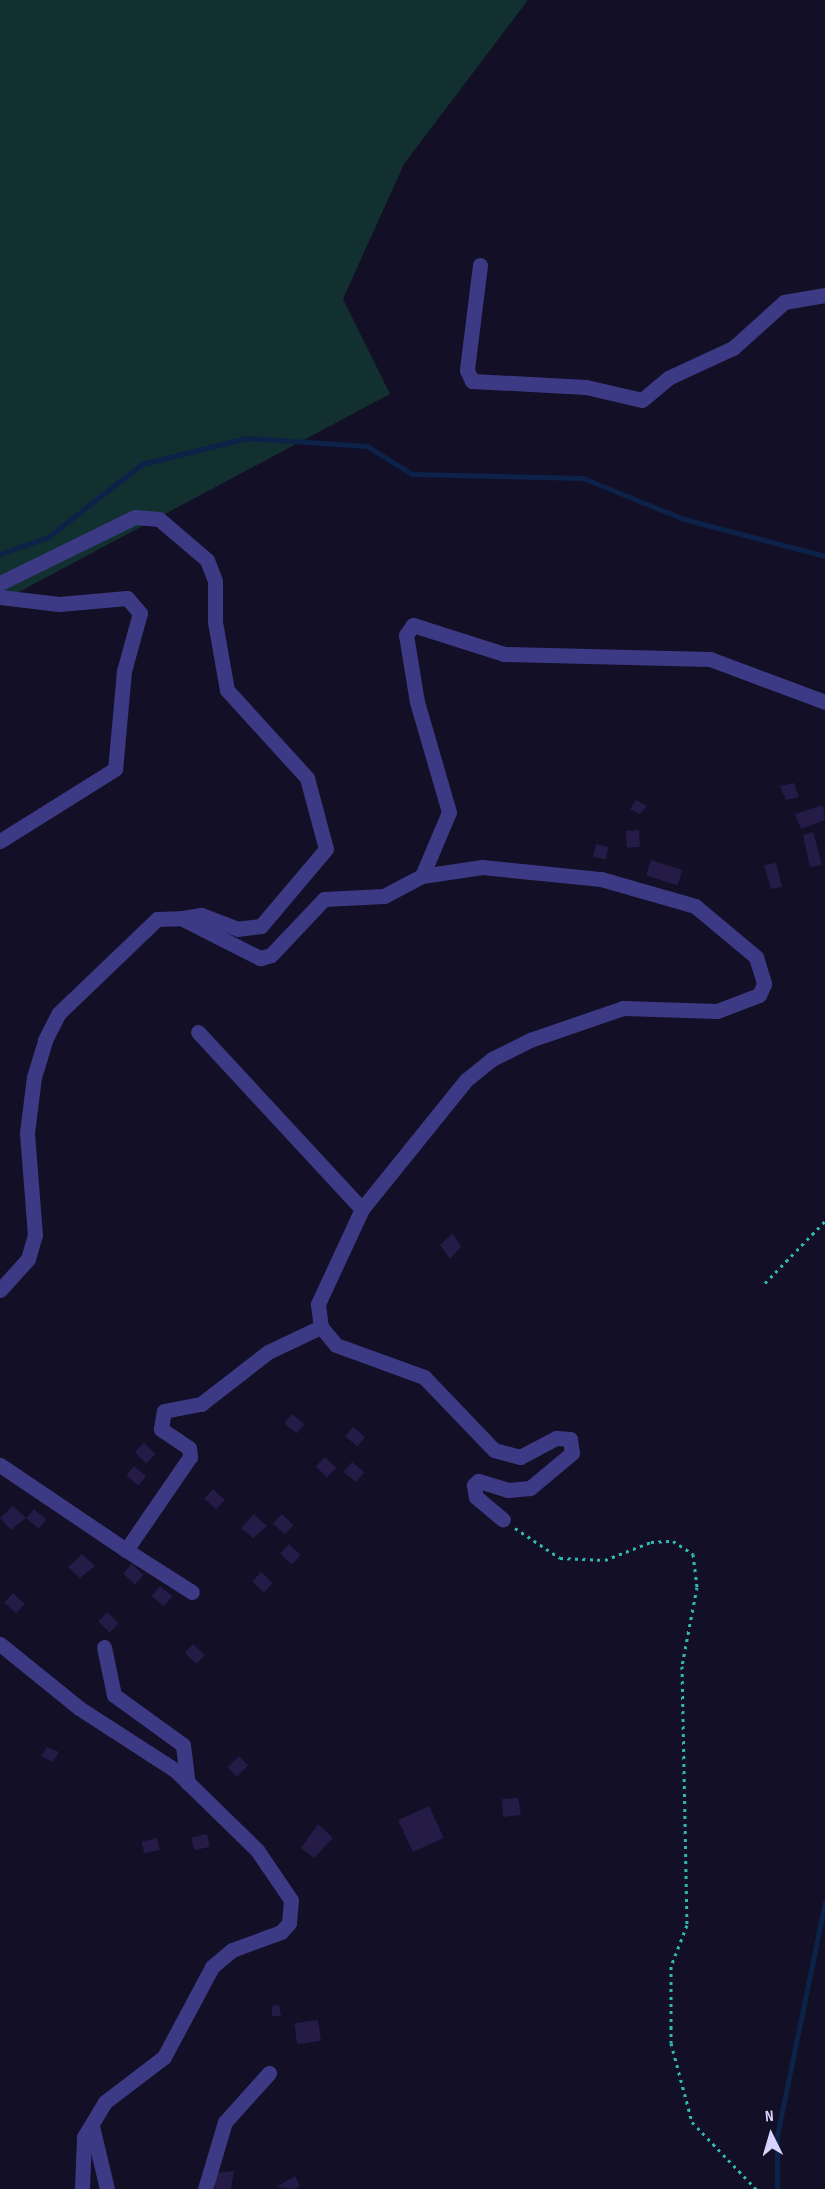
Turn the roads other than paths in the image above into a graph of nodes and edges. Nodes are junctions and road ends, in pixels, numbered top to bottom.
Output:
1 (480, 265) dead end
2 (825, 295) edge
3 (0, 583) edge
4 (0, 597) edge
5 (825, 702) edge
6 (0, 841) edge
7 (422, 876) junction
8 (181, 918) junction
9 (198, 1032) dead end
10 (362, 1209) junction
11 (0, 1290) edge
12 (321, 1327) junction
13 (0, 1465) edge
14 (503, 1520) road end
15 (126, 1550) junction
16 (192, 1592) dead end
17 (0, 1644) edge
18 (104, 1647) dead end
19 (188, 1783) junction
20 (269, 2073) dead end
21 (92, 2126) junction
22 (81, 2189) edge
23 (107, 2189) edge
24 (205, 2189) edge

1 - 2 street
3 - 8 street
4 - 6 street
5 - 7 street
7 - 8 street
7 - 10 street
8 - 11 street
9 - 10 street
10 - 12 street
12 - 14 street
12 - 15 street
13 - 15 street
15 - 16 street
17 - 19 street
18 - 19 street
19 - 21 street
20 - 24 street
21 - 22 street
21 - 23 street

